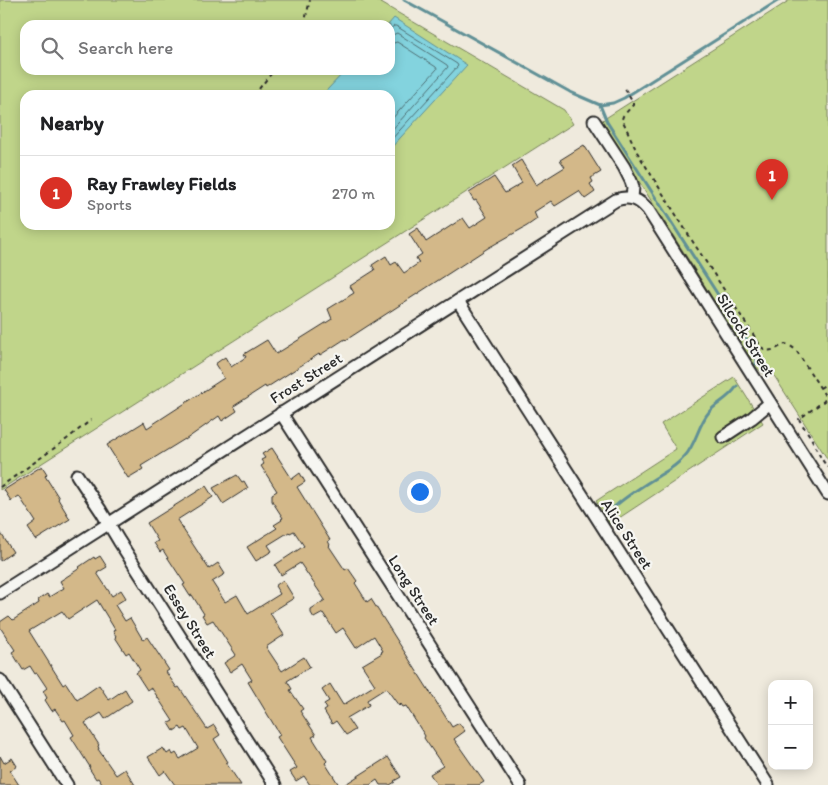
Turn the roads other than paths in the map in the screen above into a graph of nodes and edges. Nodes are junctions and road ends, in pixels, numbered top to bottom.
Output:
1 (594, 121) dead end
2 (632, 198) junction
3 (458, 301) junction
4 (770, 403) junction
5 (281, 413) junction
6 (723, 437) dead end
7 (77, 475) dead end
8 (828, 494) edge
9 (109, 523) junction
10 (0, 592) edge
11 (0, 680) edge
12 (67, 785) edge
13 (275, 785) edge
14 (520, 785) edge
15 (768, 785) edge

1 - 2 street
2 - 3 street, Frost Street
2 - 4 street, Silcock Street
3 - 5 street, Frost Street
3 - 15 street, Alice Street
4 - 6 street
4 - 8 street, Silcock Street
5 - 9 street, Frost Street
5 - 14 street, Long Street
7 - 9 street, Essey Street
9 - 10 street, Frost Street
9 - 13 street, Essey Street
11 - 12 street

